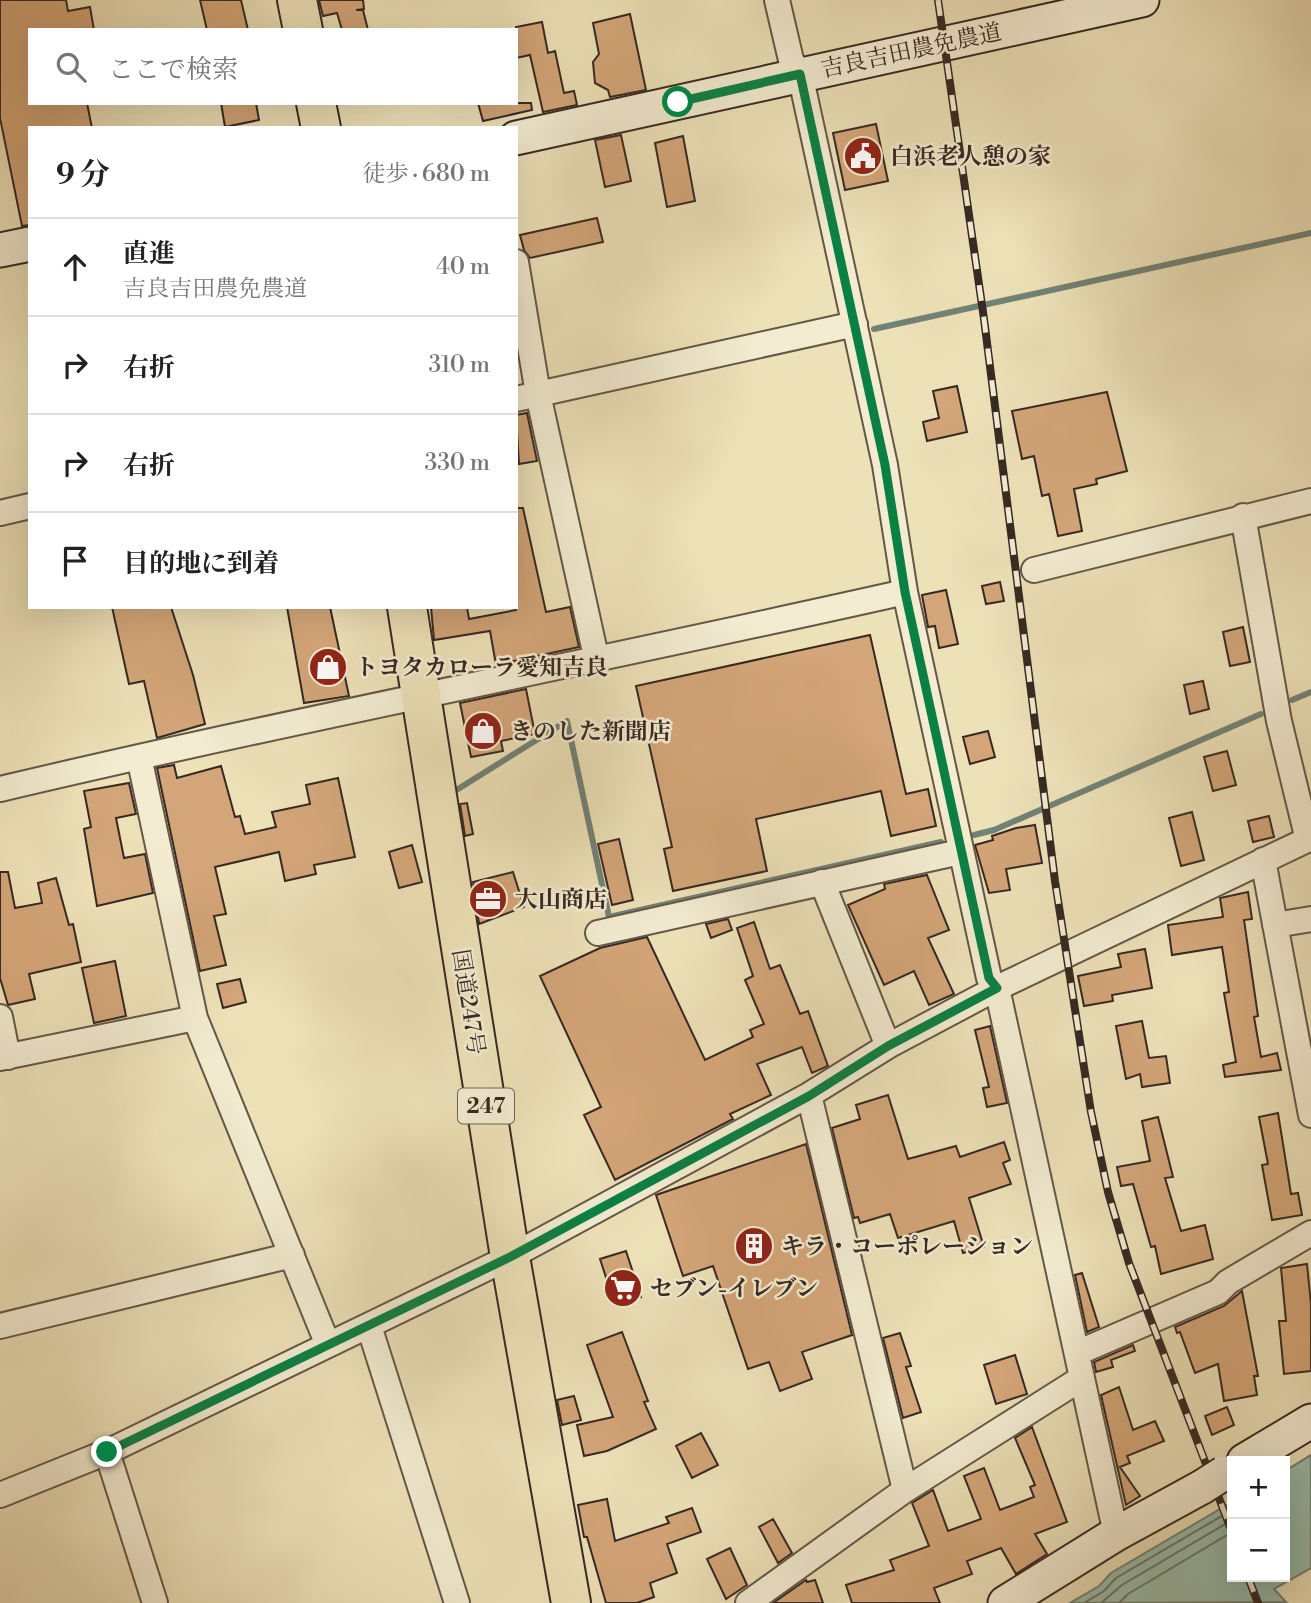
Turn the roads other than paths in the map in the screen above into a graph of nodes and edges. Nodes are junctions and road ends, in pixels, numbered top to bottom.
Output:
1 (297, 0) edge
2 (777, 0) edge
3 (1142, 0) edge
4 (303, 28) edge
5 (944, 43) joint
6 (800, 74) junction
7 (316, 105) edge
8 (321, 126) edge
9 (518, 138) edge
10 (28, 244) edge
11 (0, 250) edge
12 (518, 286) edge
13 (855, 324) junction
14 (527, 396) edge
15 (1311, 501) edge
16 (28, 506) edge
17 (0, 513) edge
18 (1243, 516) junction
19 (1034, 570) dead end
20 (905, 592) junction
21 (407, 609) edge
22 (597, 661) junction
23 (420, 694) junction
24 (139, 757) junction
25 (0, 789) edge
26 (1309, 839) edge
27 (960, 852) junction
28 (1263, 860) junction
29 (822, 882) junction
30 (1311, 919) edge
31 (1275, 925) junction
32 (598, 933) dead end
33 (997, 988) junction
34 (0, 1017) edge
35 (195, 1018) junction
36 (888, 1046) junction
37 (4, 1057) edge
38 (809, 1096) junction
39 (1311, 1115) edge
40 (1311, 1233) edge
41 (292, 1255) junction
42 (510, 1257) junction
43 (0, 1326) edge
44 (369, 1326) junction
45 (328, 1345) junction
46 (1077, 1353) junction
47 (1082, 1378) junction
48 (1311, 1421) edge
49 (107, 1452) junction
50 (1225, 1472) edge
51 (905, 1490) junction
52 (0, 1496) edge
53 (1116, 1534) junction
54 (155, 1603) edge
55 (457, 1603) edge
56 (571, 1603) edge
57 (748, 1603) edge
58 (1005, 1603) edge

1 - 4 highway
2 - 6 street
3 - 5 street, 吉良吉田農免農道
5 - 6 street
6 - 9 street, 吉良吉田農免農道
6 - 13 street
7 - 8 highway
10 - 11 street
12 - 14 street
13 - 14 street
13 - 20 street
14 - 22 street
15 - 18 street
16 - 17 street
18 - 19 street
18 - 26 street
20 - 22 street
20 - 27 street
21 - 23 highway, 国道247号 / 247
22 - 23 street
23 - 24 street
23 - 42 highway, 国道247号 / 247
24 - 25 street
24 - 35 street
26 - 28 street
27 - 29 street
27 - 33 street
28 - 31 street
28 - 33 street
29 - 32 street
29 - 36 street
30 - 31 street
31 - 39 street
33 - 36 street
33 - 46 street
34 - 37 street
35 - 37 street
35 - 41 street
36 - 38 street
38 - 42 street
38 - 51 street
40 - 46 street
41 - 43 street
41 - 45 street
42 - 44 street
42 - 56 highway, 国道247号 / 247
44 - 45 street
44 - 55 street
45 - 49 street
46 - 47 street
47 - 51 street
47 - 53 street
48 - 50 street
49 - 52 street
49 - 54 street
50 - 53 street
51 - 57 street
53 - 58 street

